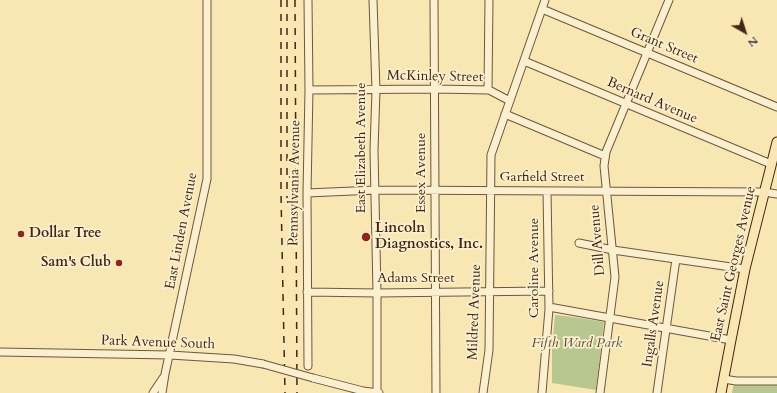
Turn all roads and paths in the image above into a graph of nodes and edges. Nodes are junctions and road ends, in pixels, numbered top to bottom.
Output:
1 (207, 0) edge
2 (308, 0) edge
3 (373, 0) edge
4 (434, 0) edge
5 (489, 0) edge
6 (545, 0) edge
7 (669, 0) edge
8 (542, 9) junction
9 (647, 53) junction
10 (524, 61) junction
11 (435, 89) junction
12 (309, 90) junction
13 (376, 90) junction
14 (488, 90) junction
15 (510, 101) junction
16 (626, 104) junction
17 (777, 107) edge
18 (505, 114) junction
19 (777, 142) edge
20 (605, 156) junction
21 (771, 164) junction
22 (374, 190) junction
23 (435, 191) junction
24 (490, 191) junction
25 (547, 191) junction
26 (607, 192) junction
27 (764, 192) junction
28 (307, 193) junction
29 (777, 194) edge
30 (579, 243) dead end
31 (613, 250) junction
32 (676, 259) junction
33 (745, 269) junction
34 (490, 291) junction
35 (549, 291) junction
36 (307, 292) junction
37 (377, 293) junction
38 (436, 293) junction
39 (549, 307) junction
40 (610, 318) junction
41 (666, 328) junction
42 (731, 340) junction
43 (0, 352) edge
44 (170, 355) junction
45 (308, 366) dead end
46 (165, 374) junction
47 (724, 379) junction
48 (777, 381) edge
49 (153, 393) edge
50 (162, 393) edge
51 (377, 393) edge
52 (436, 393) edge
53 (483, 393) edge
54 (542, 393) edge
55 (600, 393) edge
56 (657, 393) edge
57 (721, 393) edge

1 - 44 street, East Linden Avenue
2 - 12 street, Pennsylvania Avenue
3 - 13 street, East Elizabeth Avenue
4 - 11 street, Essex Avenue
5 - 14 street
6 - 8 street
7 - 9 street, Dill Avenue
8 - 9 street, Grant Street
8 - 10 street
9 - 16 street, Dill Avenue
9 - 17 street, Grant Street
10 - 15 street
10 - 16 street, Bernard Avenue
11 - 13 street, McKinley Street
11 - 14 street, McKinley Street
11 - 23 street, Essex Avenue
12 - 13 street, McKinley Street
12 - 28 street, Pennsylvania Avenue
13 - 22 street, East Elizabeth Avenue
14 - 15 street, McKinley Street
15 - 18 street, Mildred Avenue
16 - 20 street, Dill Avenue
16 - 21 street, Bernard Avenue
18 - 20 street
18 - 24 street, Mildred Avenue
19 - 21 main road, East Saint Georges Avenue
20 - 26 street, Dill Avenue
21 - 27 main road, East Saint Georges Avenue
22 - 23 street, Garfield Street
22 - 28 street, Garfield Street
22 - 37 street, East Elizabeth Avenue
23 - 24 street, Garfield Street
23 - 38 street, Essex Avenue
24 - 25 street, Garfield Street
24 - 34 street, Mildred Avenue
25 - 26 street, Garfield Street
25 - 35 street, Caroline Avenue
26 - 27 street, Garfield Street
26 - 31 street, Dill Avenue
27 - 29 street, Garfield Street
27 - 33 main road, East Saint Georges Avenue
28 - 36 street, Pennsylvania Avenue
30 - 31 street
31 - 32 street
31 - 40 street, Dill Avenue
32 - 33 street
32 - 41 street, Ingalls Avenue
33 - 42 main road, East Saint Georges Avenue
34 - 35 street, Adams Street
34 - 38 street, Adams Street
34 - 53 street, Mildred Avenue
35 - 39 street, Caroline Avenue
36 - 37 street, Adams Street
36 - 45 street, Pennsylvania Avenue
37 - 38 street, Adams Street
37 - 51 street, East Elizabeth Avenue
38 - 52 street, Essex Avenue
39 - 40 street
39 - 54 street, Caroline Avenue
40 - 41 street
40 - 55 street, Dill Avenue
41 - 42 street
41 - 56 street, Ingalls Avenue
42 - 47 main road, East Saint Georges Avenue
43 - 44 street, Park Avenue South
44 - 46 street, East Linden Avenue
44 - 51 street, Park Avenue South, bridge
46 - 49 street
46 - 50 street, East Linden Avenue
47 - 48 street
47 - 57 main road, East Saint Georges Avenue

